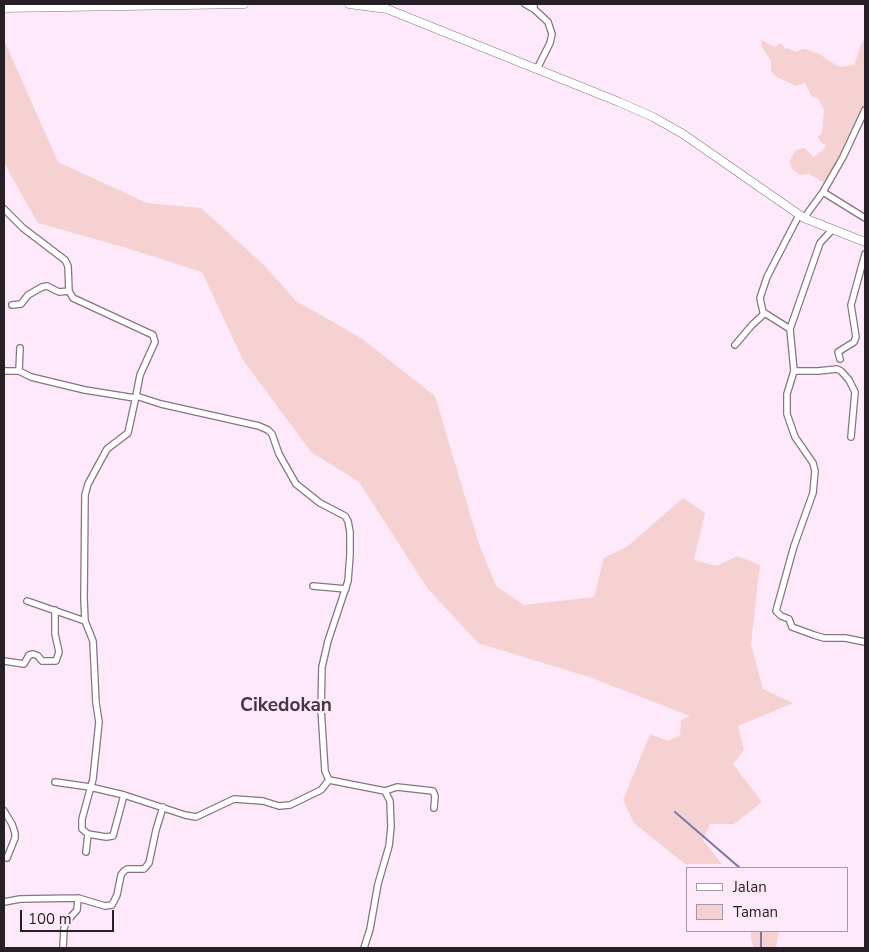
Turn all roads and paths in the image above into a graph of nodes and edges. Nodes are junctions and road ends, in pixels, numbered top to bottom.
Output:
1 (244, 4) edge
2 (349, 4) edge
3 (525, 4) edge
4 (121, 5) edge
5 (534, 6) edge
6 (4, 8) edge
7 (541, 70) junction
8 (865, 110) edge
9 (822, 192) junction
10 (4, 209) edge
11 (801, 217) junction
12 (865, 218) edge
13 (832, 230) junction
14 (865, 242) edge
15 (865, 254) edge
16 (69, 290) junction
17 (12, 305) dead end
18 (765, 313) junction
19 (790, 330) junction
20 (736, 345) dead end
21 (20, 348) dead end
22 (840, 359) dead end
23 (794, 370) junction
24 (4, 371) edge
25 (19, 371) junction
26 (136, 397) junction
27 (850, 437) dead end
28 (313, 586) dead end
29 (346, 589) junction
30 (27, 601) dead end
31 (55, 610) junction
32 (86, 620) junction
33 (865, 642) edge
34 (4, 661) edge
35 (329, 780) junction
36 (54, 782) dead end
37 (90, 787) junction
38 (385, 791) junction
39 (124, 794) junction
40 (163, 807) junction
41 (434, 808) dead end
42 (4, 812) edge
43 (88, 834) junction
44 (4, 847) edge
45 (10, 849) junction
46 (86, 852) dead end
47 (7, 858) dead end
48 (78, 898) junction
49 (4, 902) edge
50 (63, 948) edge
51 (364, 948) edge

1 - 4 main road
2 - 7 main road
3 - 5 street
4 - 6 main road
5 - 7 street
7 - 11 main road
8 - 9 street
9 - 11 street
9 - 12 street
10 - 16 street
11 - 13 main road
11 - 18 street
13 - 14 main road
13 - 19 street
15 - 22 street
16 - 17 street
16 - 26 street
18 - 19 street
18 - 20 street
19 - 23 street
21 - 25 street
23 - 27 street
23 - 33 street
24 - 25 street
25 - 26 street
26 - 29 street
26 - 32 street
28 - 29 street
29 - 35 street
30 - 31 street
31 - 32 street
31 - 34 street
32 - 37 street
35 - 38 street
35 - 40 street
36 - 37 street
37 - 39 street
37 - 43 street
38 - 41 street
38 - 51 street
39 - 40 street
39 - 43 street
40 - 48 street
42 - 45 street
43 - 46 street
44 - 45 street
45 - 47 street
48 - 49 street
48 - 50 street

